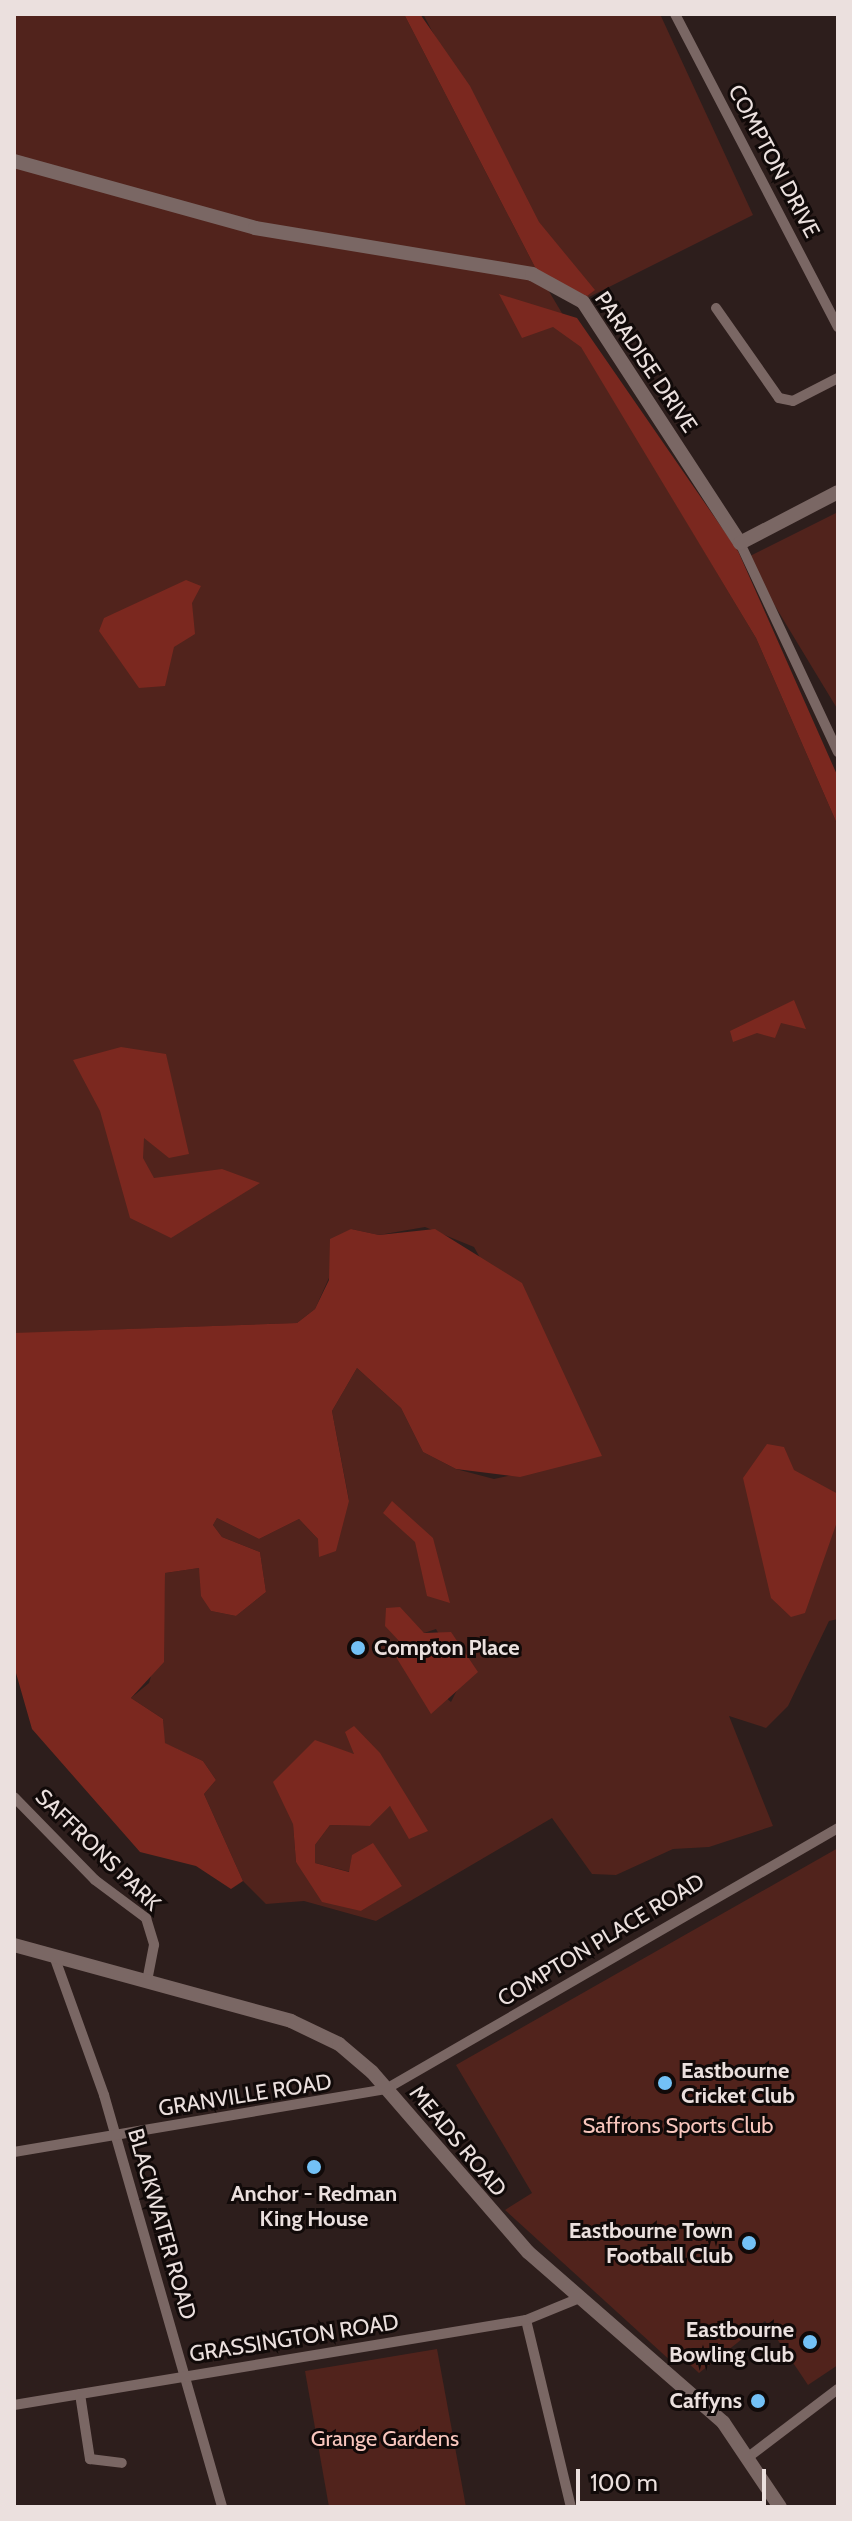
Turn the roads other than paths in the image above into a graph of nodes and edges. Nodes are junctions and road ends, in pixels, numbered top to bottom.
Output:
1 (675, 14) edge
2 (14, 161) edge
3 (716, 308) dead end
4 (838, 327) edge
5 (838, 378) edge
6 (838, 492) edge
7 (740, 543) junction
8 (838, 752) edge
9 (14, 1797) edge
10 (838, 1828) edge
11 (14, 1945) edge
12 (54, 1956) junction
13 (147, 1980) junction
14 (386, 2089) junction
15 (116, 2136) junction
16 (14, 2152) edge
17 (577, 2299) junction
18 (526, 2320) junction
19 (185, 2376) junction
20 (838, 2389) edge
21 (80, 2394) junction
22 (14, 2405) edge
23 (751, 2455) junction
24 (122, 2463) dead end
25 (222, 2507) edge
26 (571, 2507) edge
27 (780, 2507) edge

1 - 4 street, COMPTON DRIVE
2 - 7 street, PARADISE DRIVE
3 - 5 street
6 - 7 street
7 - 8 street, PARADISE DRIVE
9 - 13 street, SAFFRONS PARK
10 - 14 street, COMPTON PLACE ROAD
11 - 12 street, MEADS ROAD
12 - 13 street, MEADS ROAD
12 - 15 street, BLACKWATER ROAD
13 - 14 street, MEADS ROAD
14 - 15 street, GRANVILLE ROAD
14 - 17 street, MEADS ROAD
15 - 16 street, GRANVILLE ROAD
15 - 19 street, BLACKWATER ROAD
17 - 18 street, GRASSINGTON ROAD
17 - 23 street, MEADS ROAD
18 - 19 street, GRASSINGTON ROAD
18 - 26 street
19 - 21 street, GRASSINGTON ROAD
19 - 25 street, BLACKWATER ROAD
20 - 23 street
21 - 22 street, GRASSINGTON ROAD
21 - 24 street
23 - 27 street, MEADS ROAD

